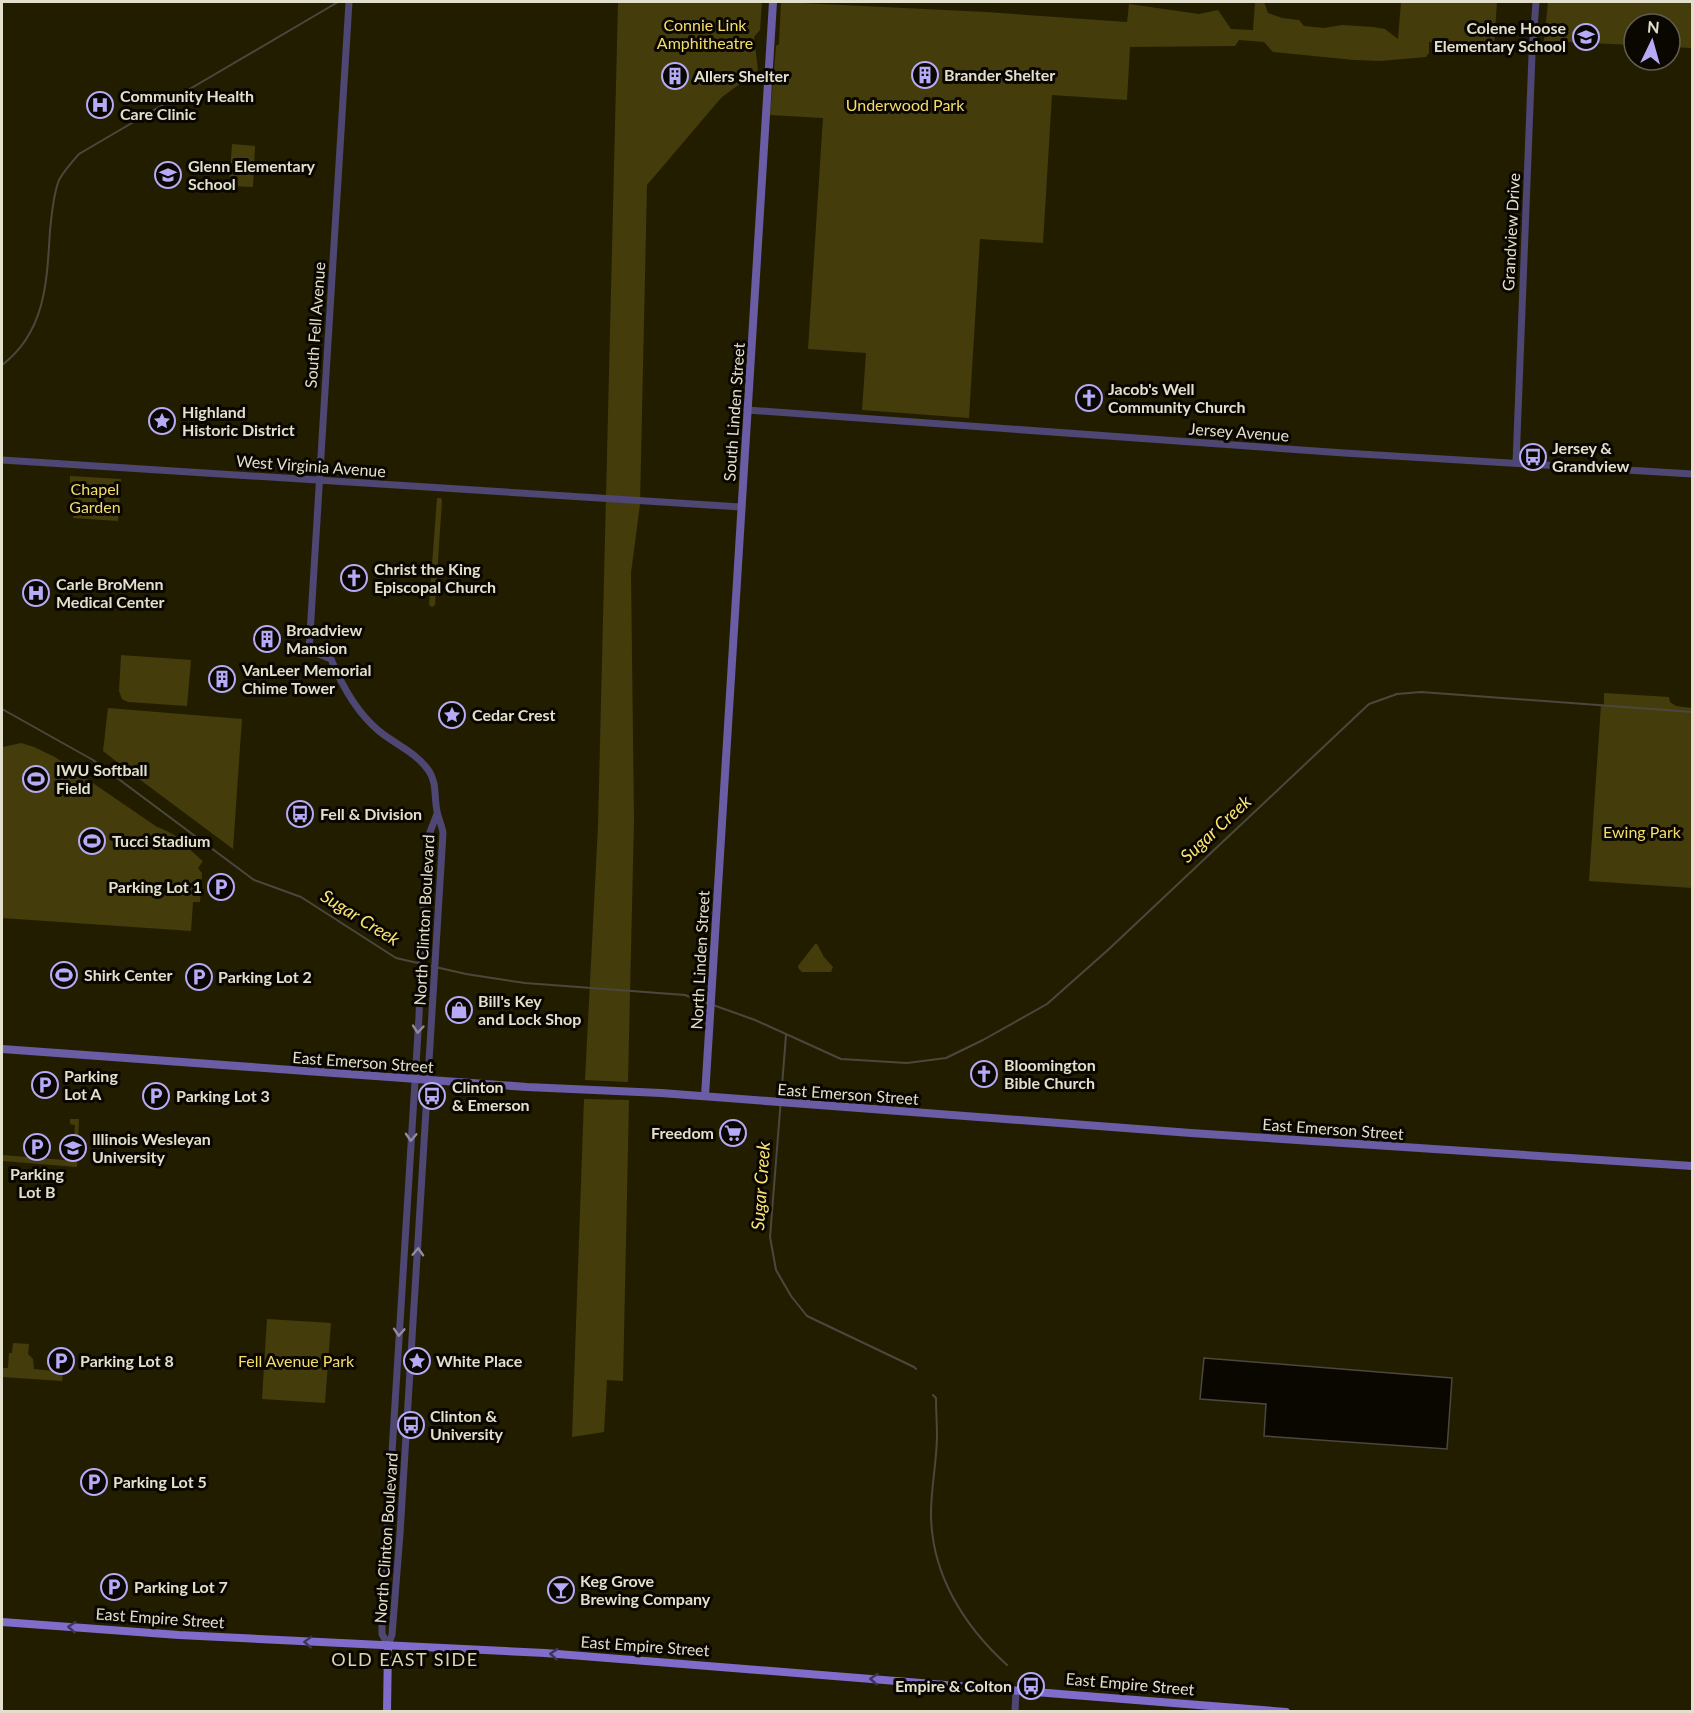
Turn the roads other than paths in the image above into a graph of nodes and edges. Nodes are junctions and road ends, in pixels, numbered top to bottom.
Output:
1 (773, 2) edge
2 (1536, 2) edge
3 (348, 5) edge
4 (747, 410) junction
5 (2, 460) edge
6 (1516, 463) junction
7 (1692, 474) edge
8 (319, 480) junction
9 (741, 507) junction
10 (437, 814) junction
11 (721, 825) joint
12 (2, 1049) edge
13 (414, 1079) junction
14 (428, 1080) junction
15 (705, 1096) junction
16 (1692, 1166) edge
17 (407, 1198) junction
18 (421, 1199) junction
19 (400, 1306) junction
20 (414, 1307) junction
21 (2, 1622) edge
22 (388, 1645) junction
23 (1016, 1690) junction
24 (387, 1712) edge
25 (1015, 1712) edge
26 (1286, 1712) edge

1 - 4 main road, South Linden Street
2 - 6 street, Grandview Drive
3 - 8 street, South Fell Avenue
4 - 6 street, Jersey Avenue
4 - 9 main road, South Linden Street
5 - 8 street, West Virginia Avenue
6 - 7 street, Jersey Avenue
8 - 9 street, West Virginia Avenue
8 - 10 street, South Fell Avenue
9 - 11 main road, South Linden Street
10 -> 13 street, North Clinton Boulevard
10 - 14 street, North Clinton Boulevard
11 - 15 main road, North Linden Street
12 - 13 main road, East Emerson Street
13 - 14 main road, East Emerson Street
13 -> 17 street, North Clinton Boulevard
14 - 15 main road, East Emerson Street
14 - 18 street, North Clinton Boulevard
15 - 16 main road, East Emerson Street
17 - 18 street
17 - 19 street, North Clinton Boulevard
20 -> 18 street, North Clinton Boulevard
19 - 20 street
19 -> 22 street, North Clinton Boulevard
20 - 22 street, North Clinton Boulevard
22 -> 21 main road, East Empire Street
23 -> 22 main road, East Empire Street
22 - 24 main road
23 - 25 street
23 - 26 main road, East Empire Street

